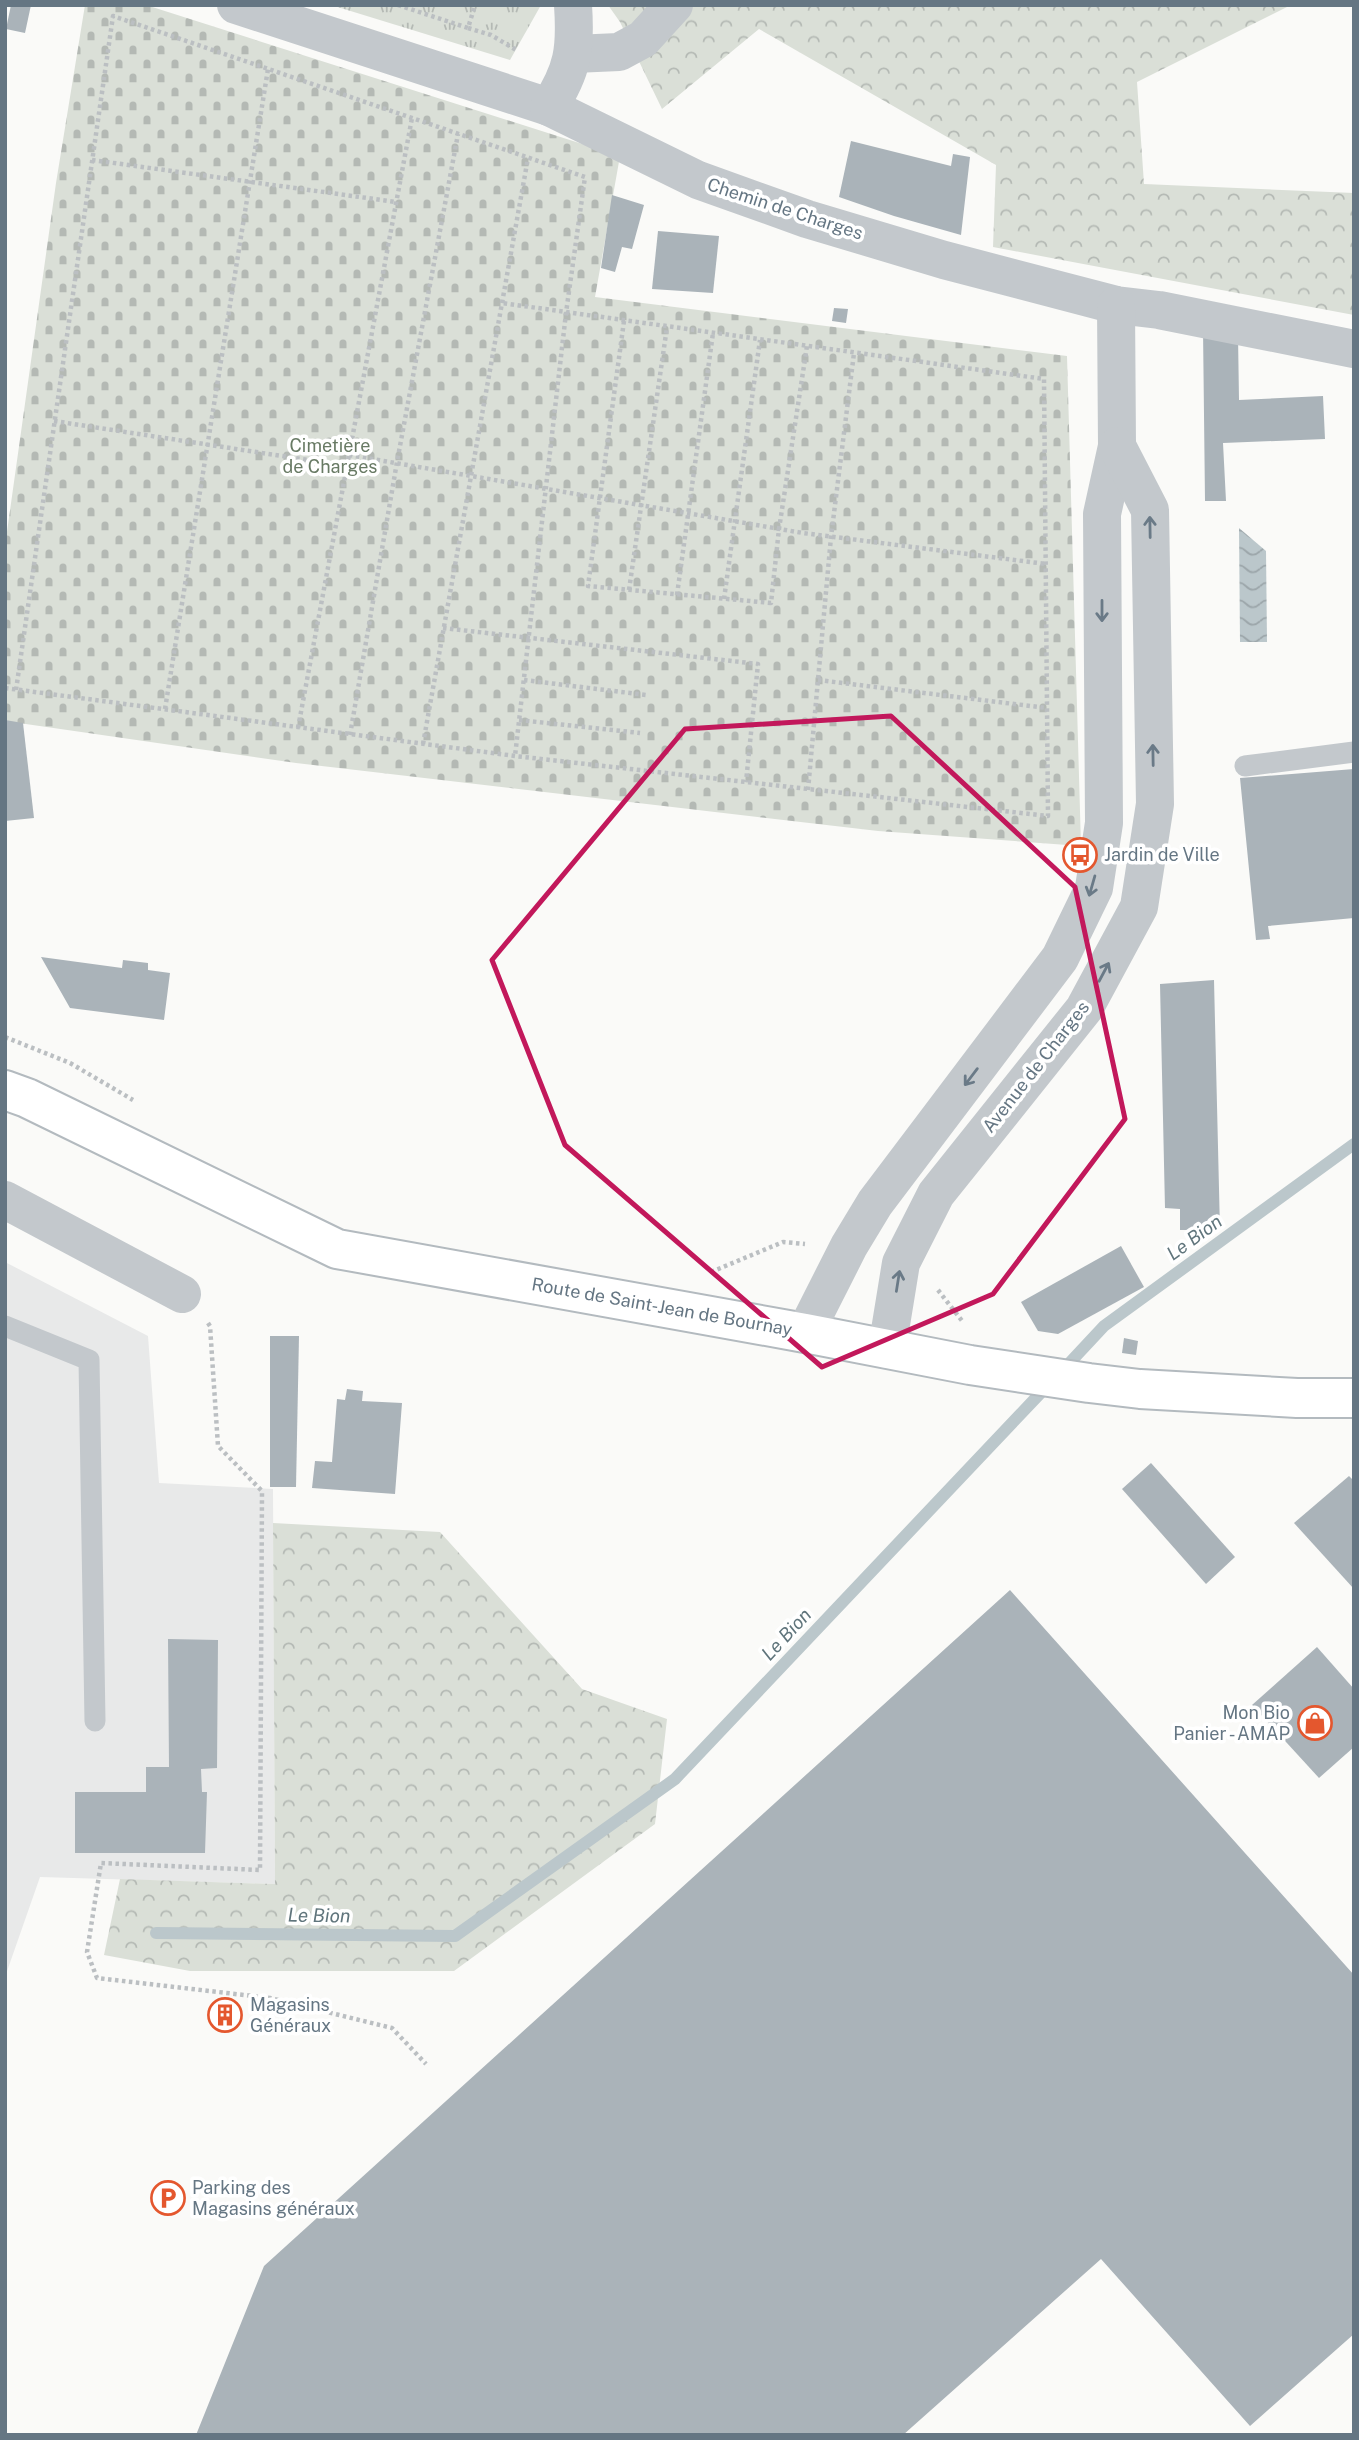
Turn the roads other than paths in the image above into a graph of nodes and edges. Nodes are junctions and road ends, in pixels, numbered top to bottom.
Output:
1 (236, 5) edge
2 (573, 5) edge
3 (674, 5) edge
4 (574, 54) junction
5 (549, 107) junction
6 (1116, 305) junction
7 (1354, 349) edge
8 (1116, 446) junction
9 (1354, 752) edge
10 (1245, 766) dead end
11 (5, 1090) edge
12 (5, 1200) edge
13 (182, 1294) road end
14 (5, 1326) edge
15 (805, 1333) junction
16 (887, 1349) junction
17 (1354, 1398) edge
18 (95, 1721) dead end

1 - 5 street, Chemin de Charges
2 - 4 street
3 - 4 street
4 - 5 street
5 - 6 street, Chemin de Charges
6 - 7 street, Chemin de Charges
6 - 8 street, Avenue de Charges
8 -> 15 street, Avenue de Charges
16 -> 8 street, Avenue de Charges
9 - 10 lane
11 - 15 main road, Route de Saint-Jean de Bournay
12 - 13 street
14 - 18 lane
15 - 16 main road, Route de Saint-Jean de Bournay
16 - 17 main road, Route de Saint-Jean de Bournay

